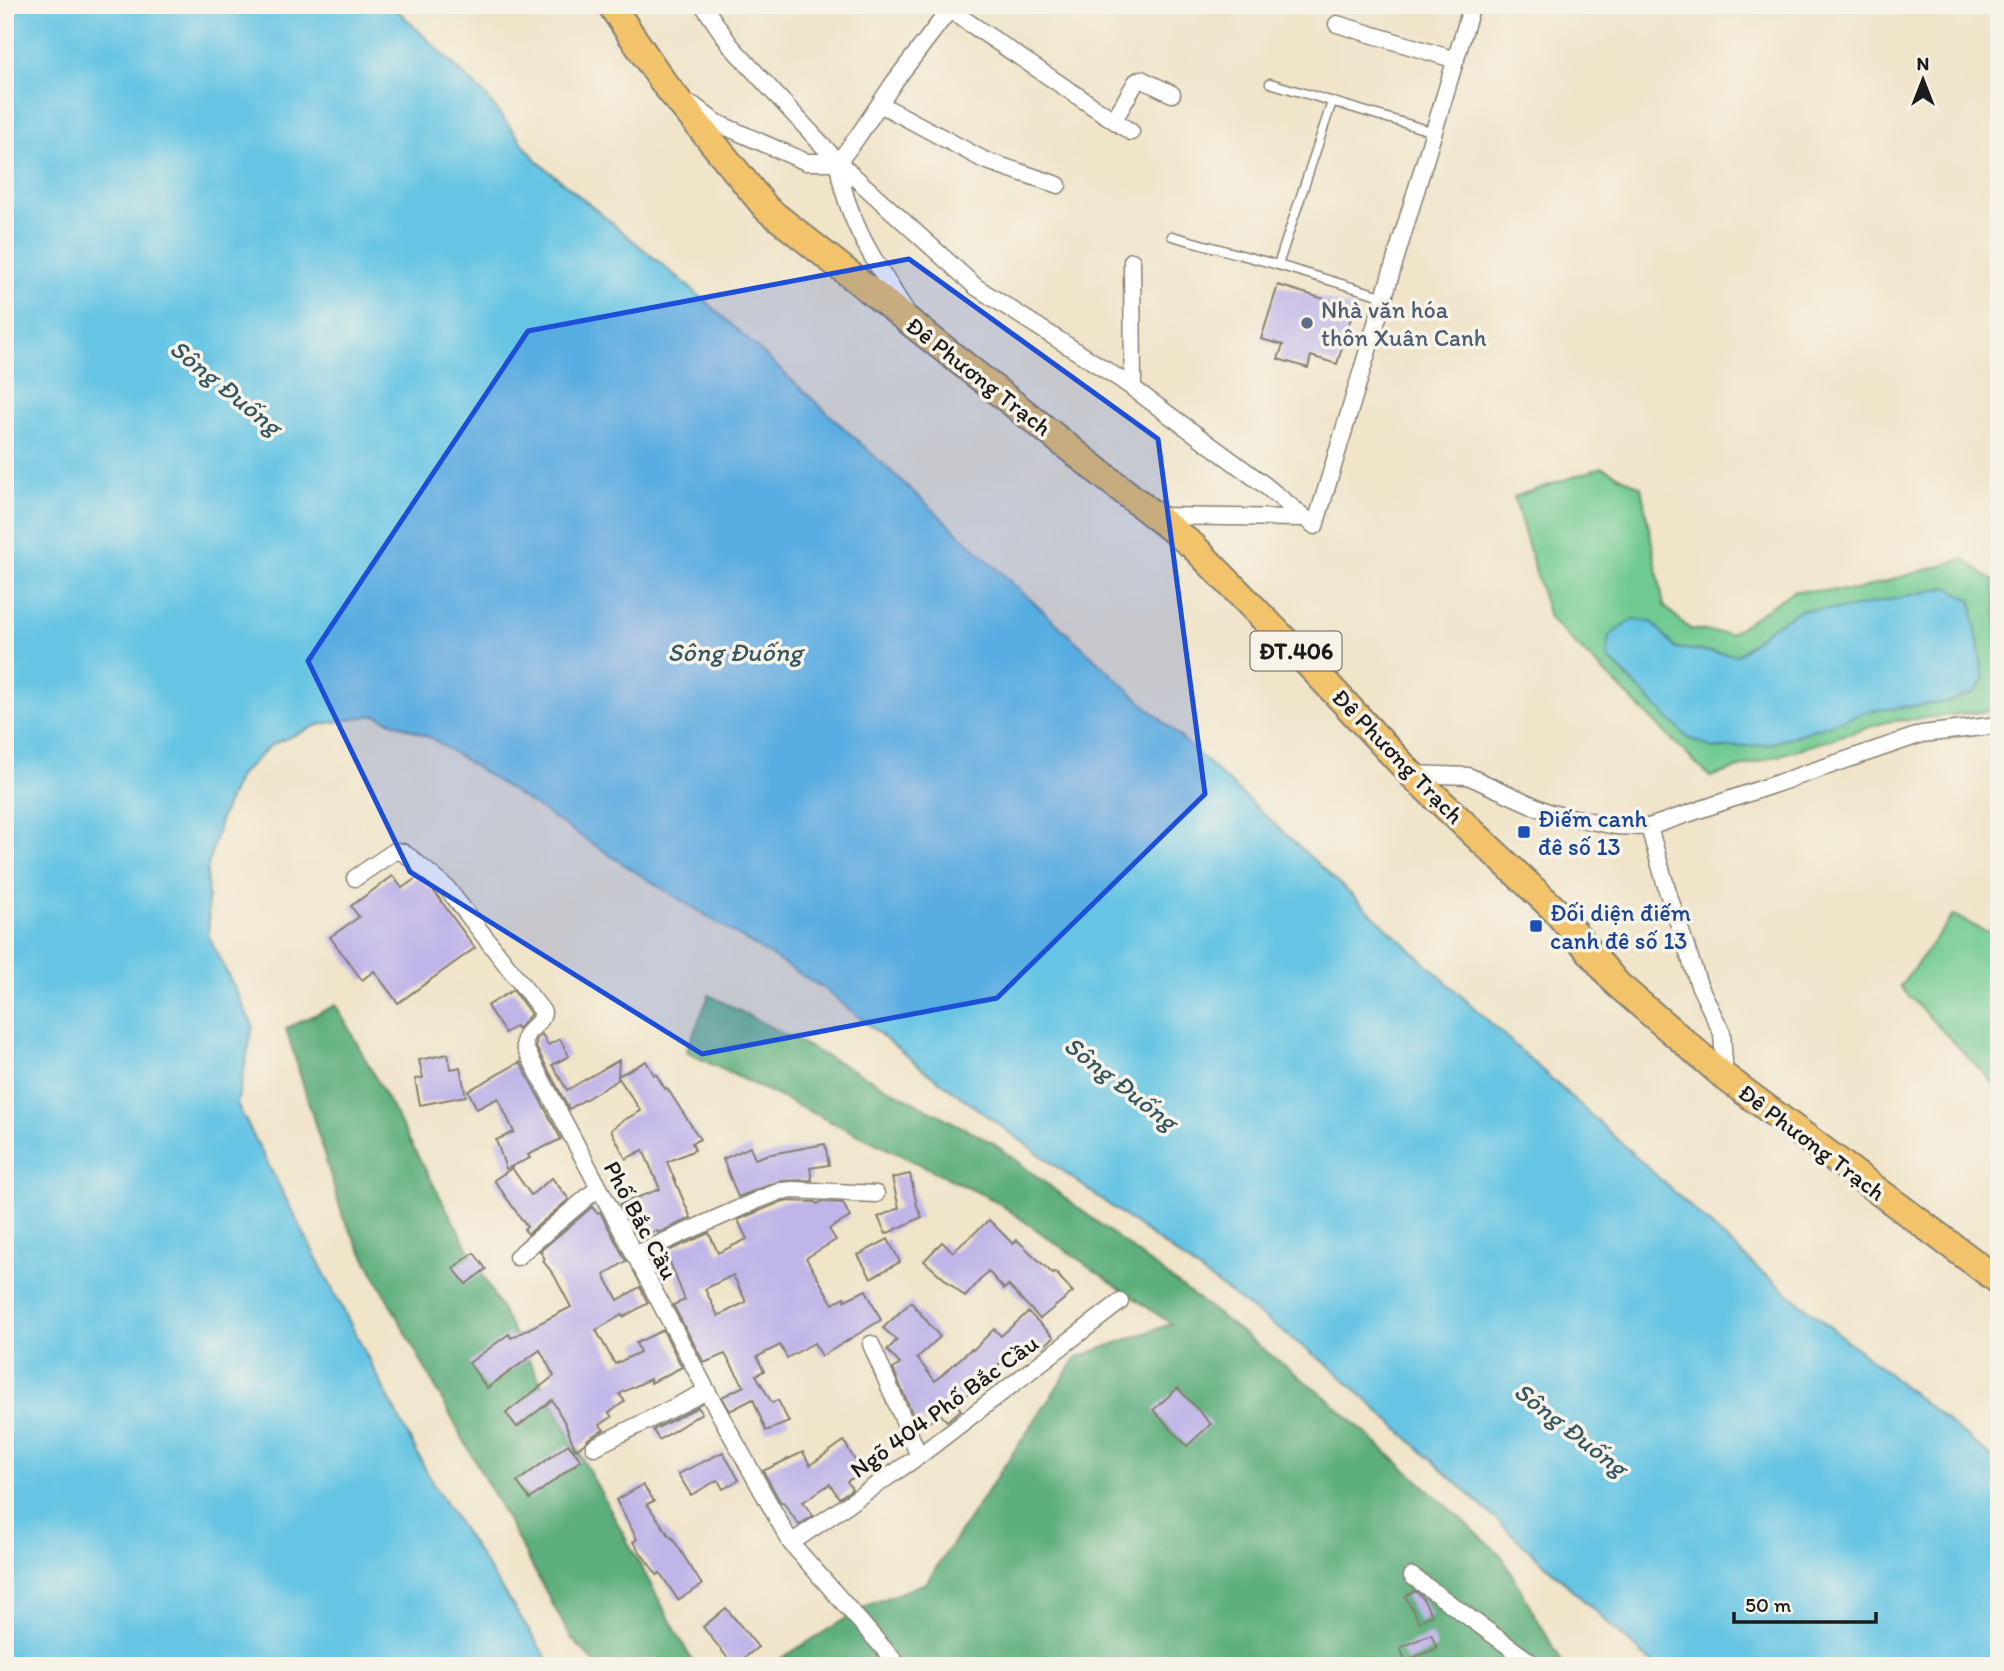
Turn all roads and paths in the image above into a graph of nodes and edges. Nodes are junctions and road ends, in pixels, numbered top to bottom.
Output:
1 (611, 5) edge
2 (703, 5) edge
3 (1472, 5) edge
4 (952, 7) edge
5 (1337, 24) dead end
6 (1456, 60) junction
7 (663, 82) junction
8 (1270, 83) dead end
9 (1172, 94) dead end
10 (1332, 102) junction
11 (880, 104) junction
12 (1114, 120) junction
13 (1131, 132) dead end
14 (1434, 132) junction
15 (838, 162) junction
16 (1058, 185) dead end
17 (1172, 236) dead end
18 (1132, 261) dead end
19 (1278, 265) junction
20 (1385, 297) junction
21 (917, 327) junction
22 (1133, 388) junction
23 (1156, 516) junction
24 (1305, 518) junction
25 (1999, 725) edge
26 (1411, 774) junction
27 (1649, 827) junction
28 (355, 878) dead end
29 (1725, 1077) junction
30 (598, 1188) junction
31 (876, 1194) dead end
32 (634, 1255) junction
33 (517, 1257) dead end
34 (1996, 1276) edge
35 (1120, 1302) dead end
36 (871, 1344) dead end
37 (706, 1391) junction
38 (594, 1447) dead end
39 (919, 1456) junction
40 (791, 1542) junction
41 (1412, 1576) dead end
42 (898, 1666) edge
43 (1536, 1666) edge

1 - 7 main road, Đê Phương Trạch / ĐT.406
2 - 15 street
3 - 6 street
4 - 11 street
4 - 12 street
5 - 6 street
6 - 14 street
7 - 15 street
7 - 21 main road, Đê Phương Trạch / ĐT.406
8 - 10 lane
9 - 12 street
10 - 14 lane
10 - 19 lane
11 - 15 street
11 - 16 street
12 - 13 street
14 - 20 street
15 - 21 street
15 - 22 street
17 - 19 lane
18 - 22 street
19 - 20 lane
20 - 24 street
21 - 23 main road, Đê Phương Trạch / ĐT.406
22 - 24 street
23 - 24 street
23 - 26 main road, Đê Phương Trạch / ĐT.406
25 - 27 street
26 - 27 street
26 - 29 main road, Đê Phương Trạch / ĐT.406
27 - 29 street
28 - 30 street, Phố Bắc Cầu
29 - 34 main road, Đê Phương Trạch / ĐT.406
30 - 32 street, Phố Bắc Cầu
30 - 33 street
31 - 32 street
32 - 37 street, Phố Bắc Cầu
35 - 39 street, Ngõ 404 Phố Bắc Cầu
36 - 39 street
37 - 38 street
37 - 40 street, Phố Bắc Cầu
39 - 40 street, Ngõ 404 Phố Bắc Cầu
40 - 42 street, Phố Bắc Cầu
41 - 43 street

